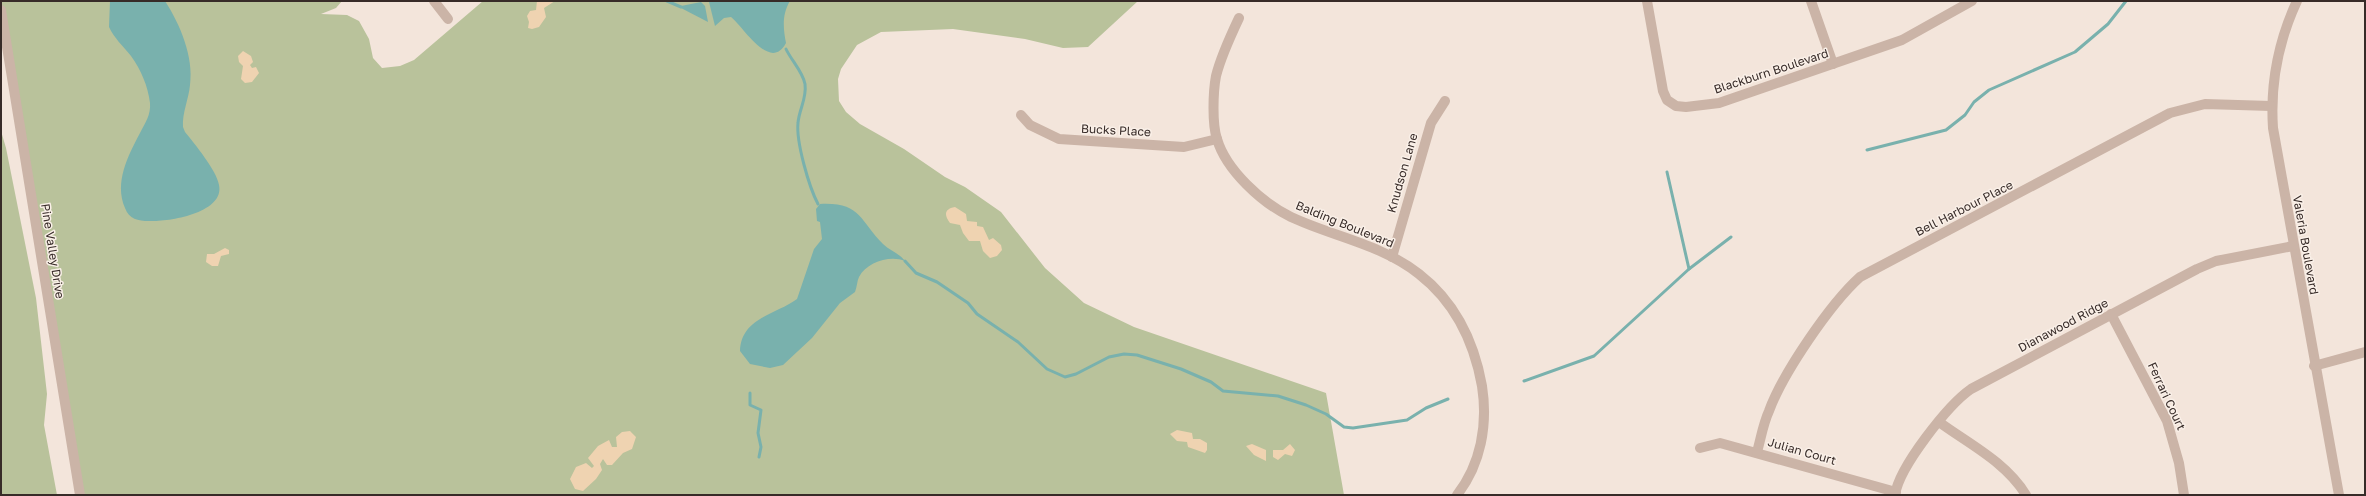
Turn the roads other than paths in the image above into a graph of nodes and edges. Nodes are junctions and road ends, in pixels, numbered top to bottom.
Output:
1 (434, 1) edge
2 (1647, 1) edge
3 (1811, 1) edge
4 (1972, 1) edge
5 (2297, 1) edge
6 (1, 10) edge
7 (1239, 18) dead end
8 (448, 20) dead end
9 (1833, 64) junction
10 (1445, 101) dead end
11 (2272, 106) junction
12 (1021, 115) dead end
13 (1217, 139) junction
14 (2293, 246) junction
15 (1392, 256) junction
16 (2111, 314) junction
17 (2365, 352) edge
18 (2314, 366) junction
19 (1939, 422) junction
20 (1700, 448) dead end
21 (1757, 452) junction
22 (1895, 493) edge
23 (80, 495) edge
24 (1457, 495) edge
25 (2026, 495) edge
26 (2184, 495) edge
27 (2339, 495) edge

1 - 8 street
2 - 9 street, Blackburn Boulevard
3 - 9 street
4 - 9 street, Blackburn Boulevard
5 - 11 street, Valeria Boulevard
6 - 23 street, Pine Valley Drive
7 - 13 street, Balding Boulevard
10 - 15 street, Knudson Lane
11 - 14 street, Valeria Boulevard
11 - 21 street, Bell Harbour Place
12 - 13 street, Bucks Place
13 - 15 street, Balding Boulevard
14 - 16 street, Dianawood Ridge
14 - 18 street, Valeria Boulevard
15 - 24 street, Balding Boulevard
16 - 19 street, Dianawood Ridge
16 - 26 street, Ferrari Court
17 - 18 street
18 - 27 street, Valeria Boulevard
19 - 22 street, Dianawood Ridge
19 - 25 street
20 - 21 street, Julian Court
21 - 22 street, Julian Court

